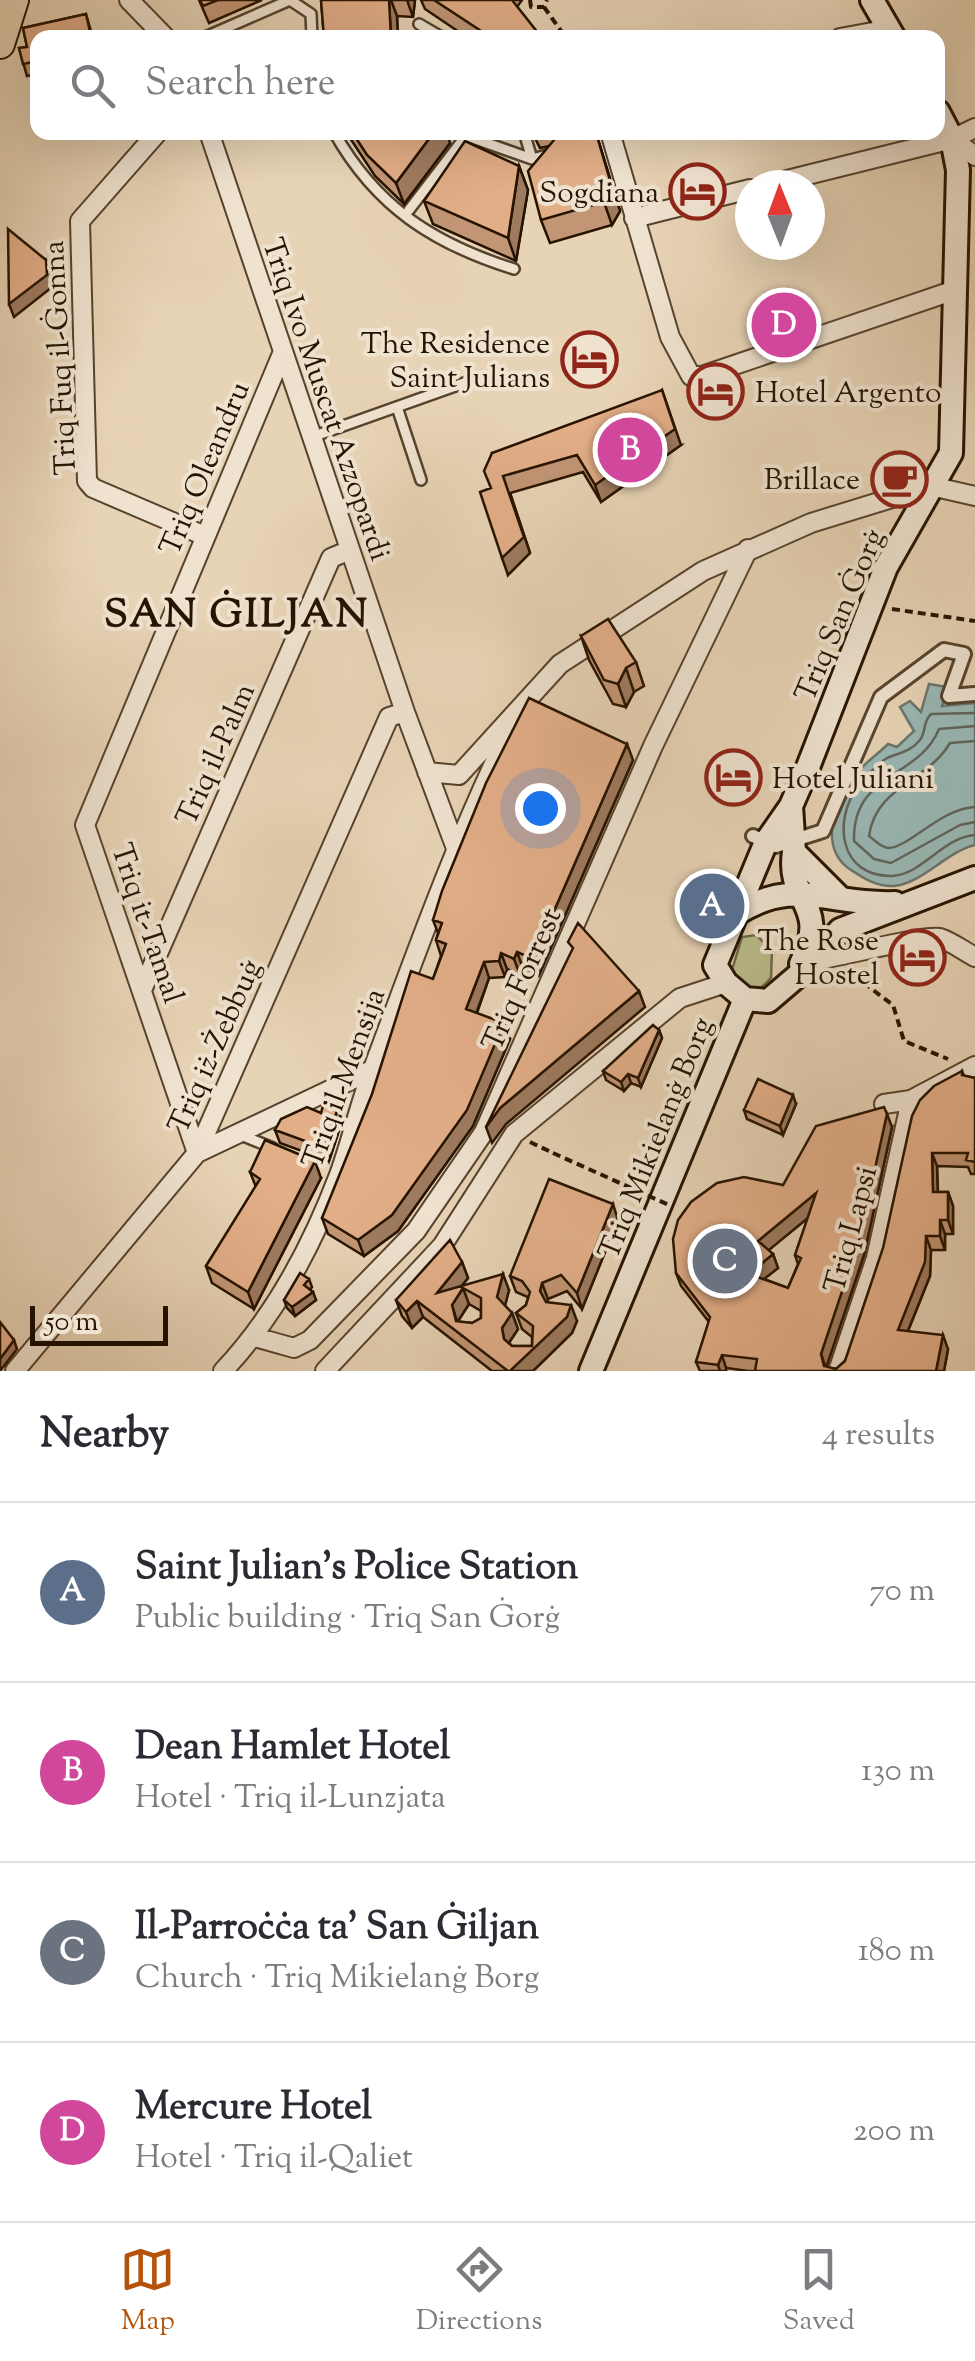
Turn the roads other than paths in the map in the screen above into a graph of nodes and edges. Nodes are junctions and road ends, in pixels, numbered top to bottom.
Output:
1 (14, 0) edge
2 (129, 0) edge
3 (872, 0) edge
4 (158, 30) edge
5 (221, 30) edge
6 (312, 30) edge
7 (890, 30) edge
8 (0, 44) edge
9 (945, 126) edge
10 (975, 128) edge
11 (952, 139) junction
12 (151, 140) edge
13 (212, 140) edge
14 (338, 140) edge
15 (459, 140) edge
16 (477, 140) edge
17 (526, 140) edge
18 (607, 140) edge
19 (564, 150) edge
20 (975, 156) edge
21 (532, 159) junction
22 (825, 171) edge
23 (735, 193) edge
24 (409, 210) dead end
25 (634, 218) junction
26 (514, 269) dead end
27 (956, 290) junction
28 (282, 354) junction
29 (478, 378) dead end
30 (397, 407) junction
31 (312, 437) junction
32 (421, 480) dead end
33 (931, 486) junction
34 (975, 496) edge
35 (205, 536) junction
36 (748, 548) junction
37 (350, 550) junction
38 (975, 694) edge
39 (522, 706) junction
40 (404, 712) junction
41 (427, 772) junction
42 (460, 775) junction
43 (483, 786) junction
44 (791, 806) junction
45 (84, 825) joint
46 (760, 839) junction
47 (793, 847) junction
48 (457, 852) junction
49 (975, 878) edge
50 (800, 892) junction
51 (842, 900) junction
52 (908, 903) junction
53 (732, 917) junction
54 (975, 957) edge
55 (816, 960) junction
56 (795, 976) junction
57 (726, 983) junction
58 (142, 990) junction
59 (744, 1000) junction
60 (973, 1067) edge
61 (372, 1070) junction
62 (911, 1100) junction
63 (884, 1104) edge
64 (484, 1132) junction
65 (239, 1134) junction
66 (514, 1134) junction
67 (197, 1152) junction
68 (289, 1155) edge
69 (254, 1338) junction
70 (15, 1371) edge
71 (223, 1371) edge
72 (324, 1371) edge
73 (591, 1371) edge
74 (838, 1371) edge

1 - 8 highway
2 - 4 street
3 - 7 main road
5 - 6 lane
9 - 11 main road, Triq San Ġorġ
10 - 11 street
11 - 20 street
11 - 22 street
11 - 27 main road, Triq San Ġorġ
12 - 35 street, Triq Fuq il-Ġonna
13 - 28 street, Triq Ivo Muscat Azzopardi
14 - 26 lane
15 - 24 lane
16 - 21 lane
17 - 21 lane
18 - 25 street
19 - 21 lane
23 - 25 street
25 - 27 street
27 - 33 main road, Triq San Ġorġ
28 - 31 street, Triq Ivo Muscat Azzopardi
28 - 35 street, Triq Oleandru
29 - 30 lane
30 - 31 lane
30 - 32 lane
31 - 37 street, Triq Ivo Muscat Azzopardi
33 - 34 street
33 - 36 street, Triq il-Mensija
33 - 44 main road, Triq San Ġorġ
35 - 45 street, Triq Oleandru
36 - 39 street, Triq il-Mensija
36 - 64 street, Triq Forrest
37 - 40 street, Triq Ivo Muscat Azzopardi
37 - 58 street, Triq il-Palm
38 - 47 street
39 - 42 street, Triq il-Mensija
39 - 43 street, Triq il-Mensija
40 - 41 street, Triq Ivo Muscat Azzopardi
40 - 67 street, Triq iż-Żebbuġ
41 - 42 street
41 - 48 street, Triq Ivo Muscat Azzopardi
42 - 43 street
43 - 48 street, Triq il-Mensija
44 - 46 main road, Triq San Ġorġ
44 - 47 main road
45 - 58 street, Triq it-Tamal
46 - 47 street
46 - 53 main road, Triq San Ġorġ
47 - 50 main road
47 - 51 main road
48 - 61 street, Triq il-Mensija
49 - 52 main road, Triq Mikielanġ Borg
50 - 51 main road
50 - 53 main road
50 - 56 main road
51 - 52 main road
52 - 55 main road, Triq Mikielanġ Borg
53 - 57 main road, Triq San Ġorġ
54 - 55 street
55 - 56 main road, Triq Mikielanġ Borg
56 - 59 main road, Triq Mikielanġ Borg
57 - 59 main road
57 - 66 street
58 - 67 street, Triq it-Tamal
59 - 73 main road, Triq Mikielanġ Borg
60 - 62 street
61 - 65 street
61 - 69 street, Triq il-Mensija
62 - 63 street
62 - 74 street, Triq Lapsi
64 - 66 street
64 - 69 street, Triq Forrest
65 - 67 street
65 - 68 lane
66 - 72 street
67 - 70 street, Triq iż-Żebbuġ
69 - 71 street, Triq il-Mensija

